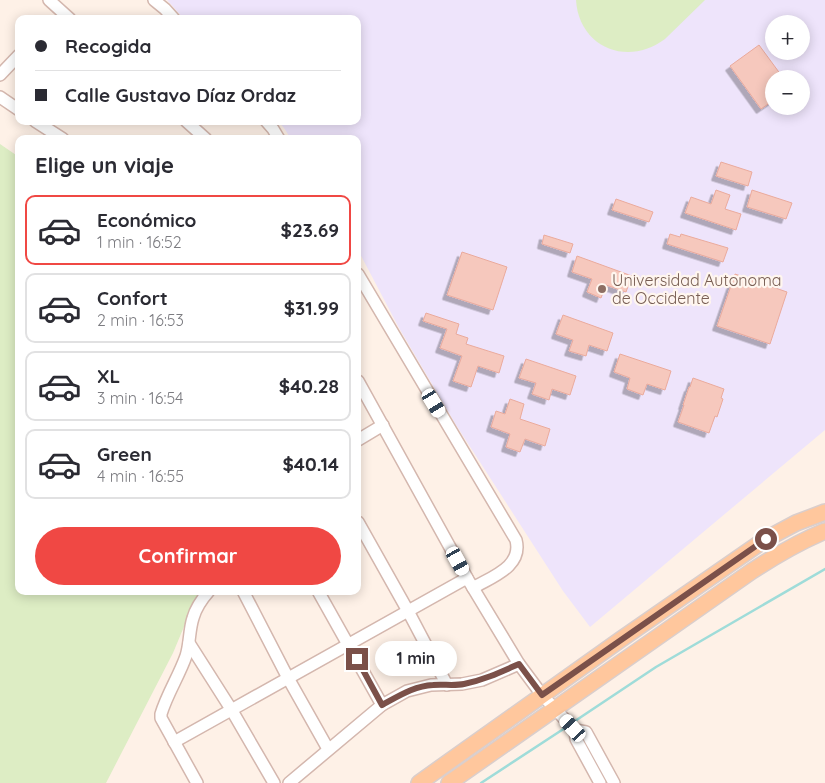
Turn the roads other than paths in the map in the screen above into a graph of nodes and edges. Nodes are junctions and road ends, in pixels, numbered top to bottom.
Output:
1 (49, 0) edge
2 (154, 0) edge
3 (57, 14) edge
4 (170, 15) edge
5 (15, 59) edge
6 (0, 75) edge
7 (0, 97) edge
8 (15, 107) edge
9 (41, 125) edge
10 (190, 125) edge
11 (270, 125) edge
12 (57, 135) edge
13 (202, 135) edge
14 (277, 135) edge
15 (361, 279) edge
16 (361, 386) edge
17 (382, 425) junction
18 (361, 438) edge
19 (825, 512) edge
20 (361, 527) edge
21 (825, 531) edge
22 (470, 583) junction
23 (206, 595) edge
24 (245, 595) edge
25 (320, 595) edge
26 (408, 611) junction
27 (189, 643) junction
28 (348, 644) junction
29 (519, 664) junction
30 (288, 678) junction
31 (447, 685) junction
32 (542, 695) junction
33 (382, 705) junction
34 (232, 710) junction
35 (558, 712) junction
36 (574, 729) junction
37 (174, 742) junction
38 (328, 749) junction
39 (197, 783) edge
40 (274, 783) edge
41 (289, 783) edge
42 (418, 783) edge
43 (448, 783) edge
44 (600, 783) edge
45 (614, 783) edge

1 - 3 street
2 - 4 street
5 - 6 street
7 - 8 street
9 - 12 street
10 - 13 street
11 - 14 street
15 - 22 street
16 - 17 street
17 - 18 street
17 - 22 street
19 - 32 main road
20 - 26 street
21 - 35 main road
22 - 26 street
22 - 29 street
23 - 27 street
24 - 30 street
25 - 28 street
26 - 28 street
26 - 31 street
27 - 34 street
27 - 37 street
28 - 30 street
28 - 33 street
29 - 31 street
29 - 32 street
30 - 34 street
30 - 38 street
31 - 33 street
32 - 35 street
32 - 42 main road
33 - 38 street
34 - 37 street
34 - 40 street
35 - 36 street
35 - 43 main road
36 - 44 street
36 - 45 street
37 - 39 street
38 - 41 street

